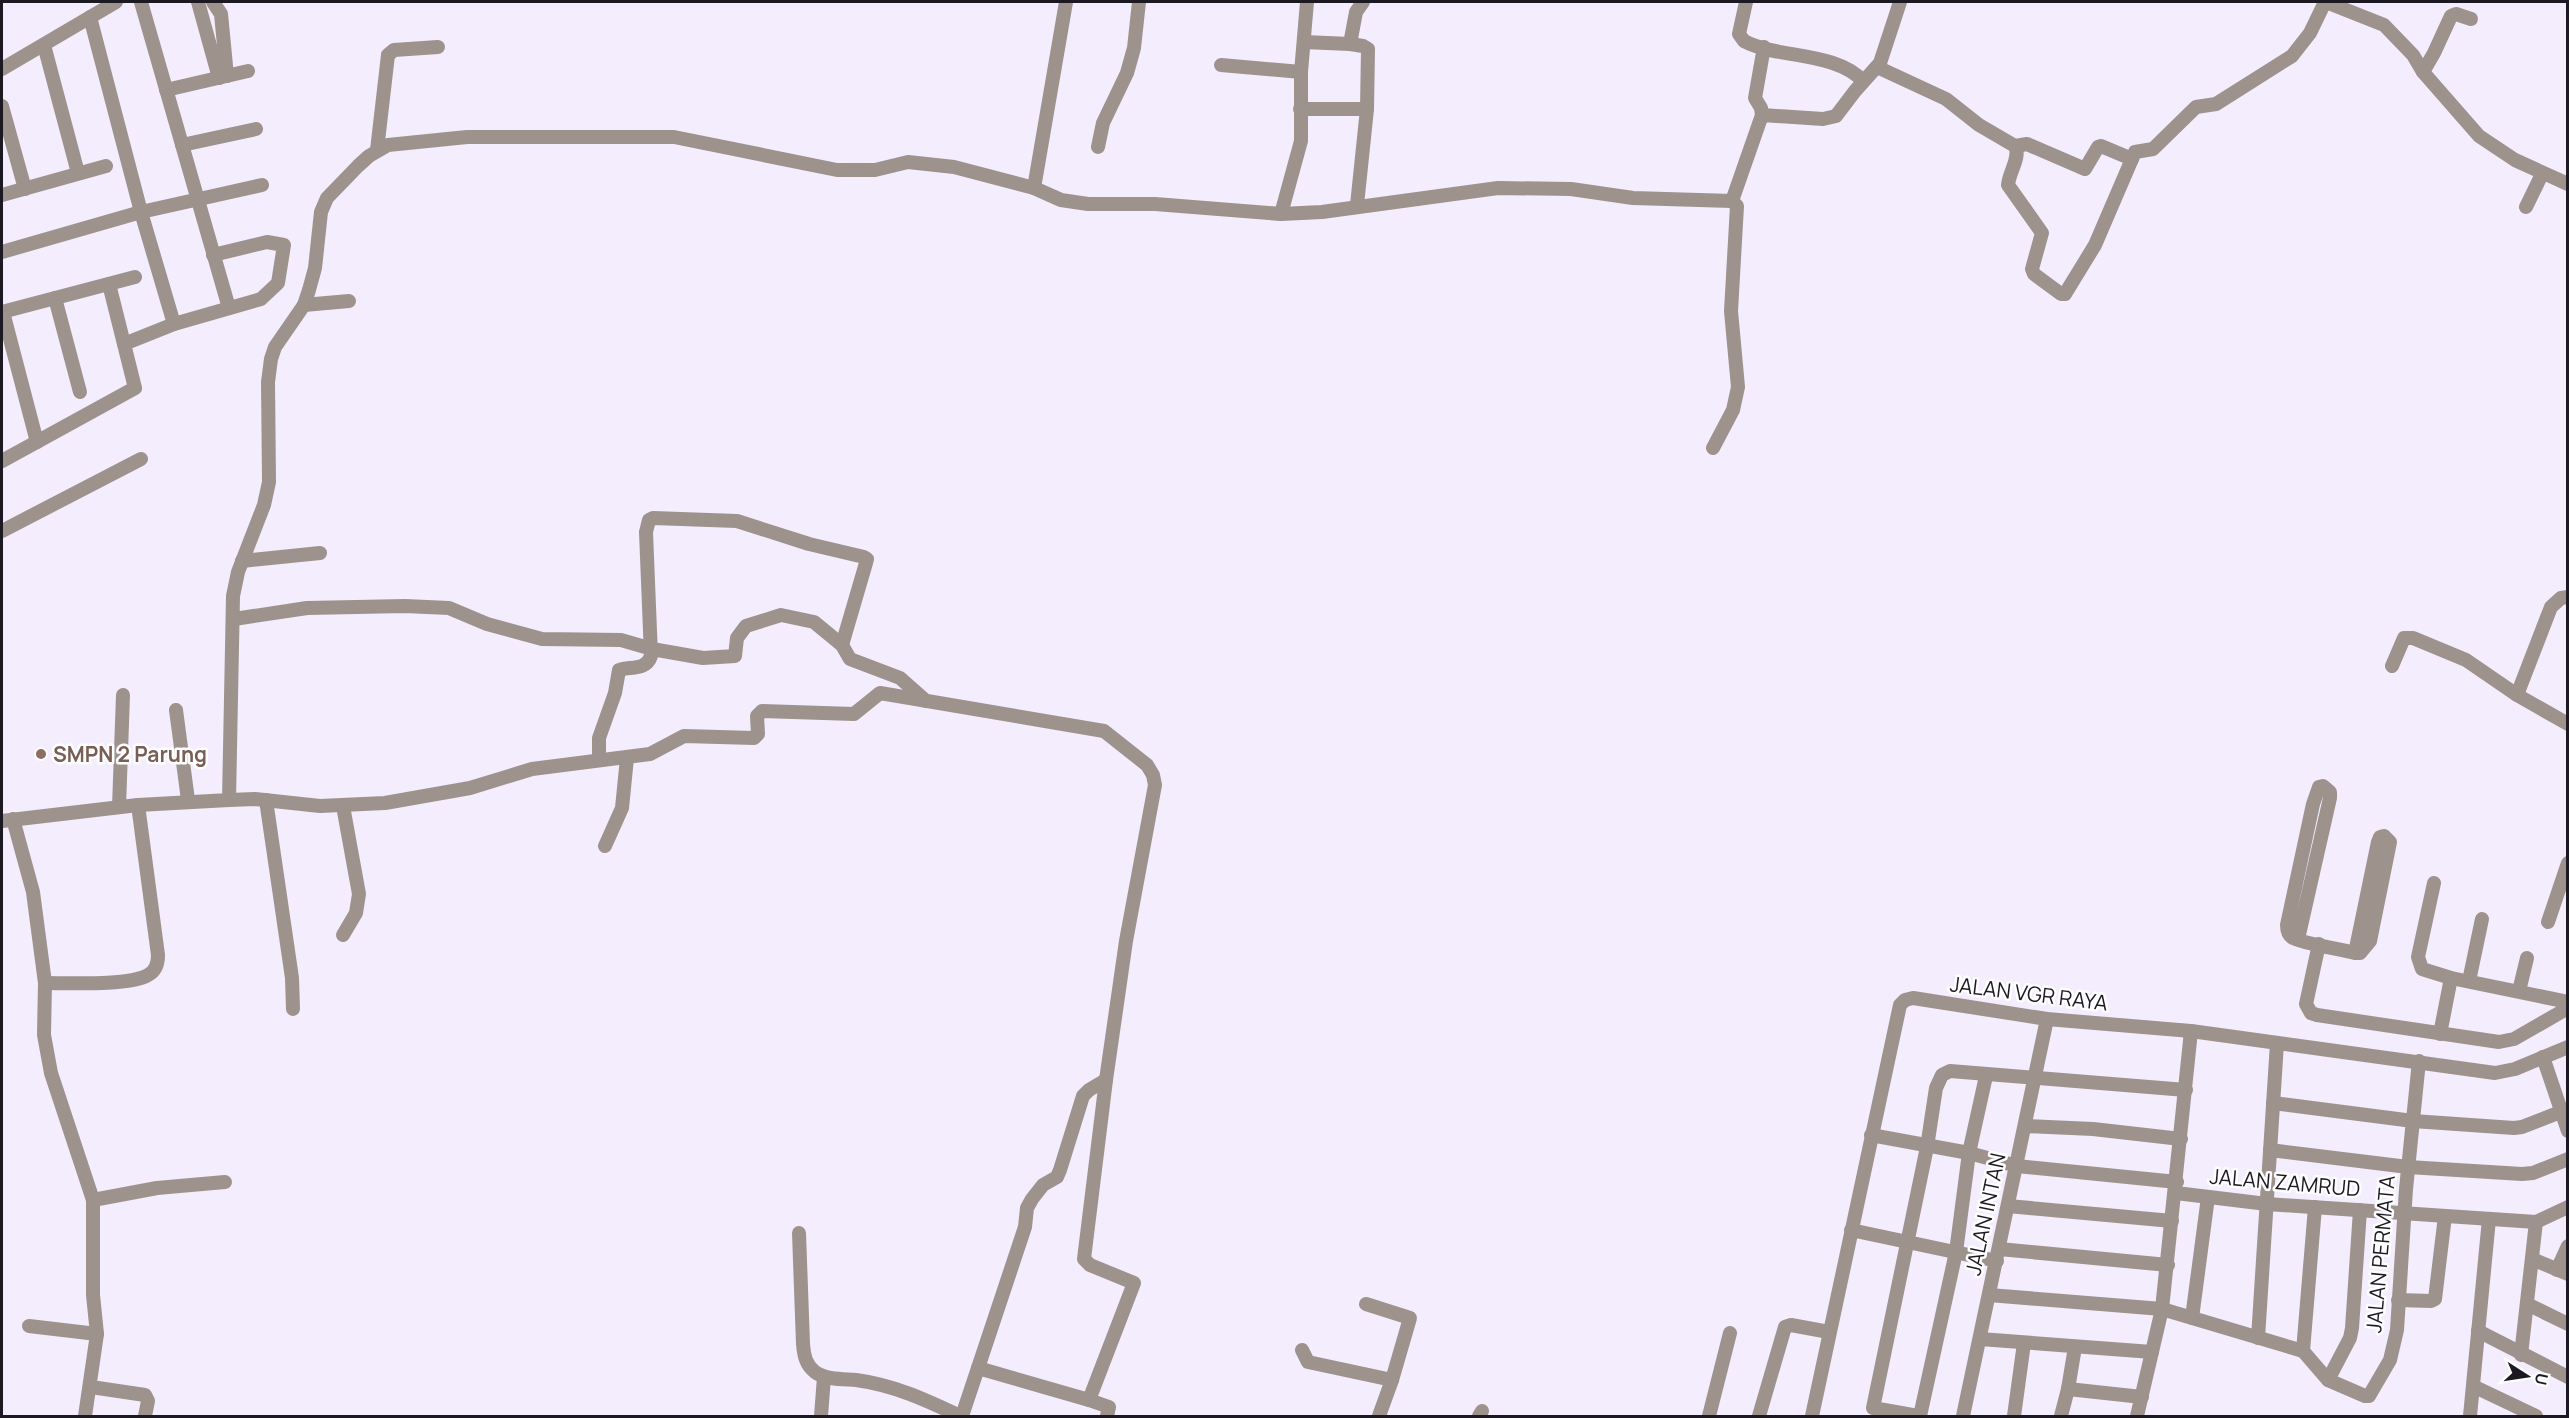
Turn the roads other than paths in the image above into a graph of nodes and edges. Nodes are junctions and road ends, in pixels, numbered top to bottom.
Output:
1 (116, 2) edge
2 (141, 2) edge
3 (198, 2) edge
4 (213, 2) edge
5 (1066, 2) edge
6 (1139, 2) edge
7 (1307, 2) edge
8 (1362, 2) edge
9 (1746, 2) edge
10 (1900, 2) edge
11 (2325, 2) edge
12 (90, 17) junction
13 (2471, 19) dead end
14 (1304, 42) junction
15 (44, 45) junction
16 (1350, 45) junction
17 (438, 47) dead end
18 (1764, 47) junction
19 (1221, 65) dead end
20 (1877, 67) junction
21 (2, 69) edge
22 (248, 71) dead end
23 (1301, 72) junction
24 (2423, 72) junction
25 (223, 77) junction
26 (1863, 81) junction
27 (166, 90) junction
28 (2, 106) edge
29 (1300, 109) junction
30 (1367, 109) junction
31 (1762, 115) junction
32 (255, 129) dead end
33 (182, 145) junction
34 (2015, 146) junction
35 (1098, 147) dead end
36 (377, 150) junction
37 (2132, 159) junction
38 (106, 166) dead end
39 (78, 173) junction
40 (2542, 174) junction
41 (2568, 184) edge
42 (262, 185) dead end
43 (1034, 188) junction
44 (25, 189) junction
45 (2, 195) edge
46 (198, 200) junction
47 (1732, 201) junction
48 (1357, 205) junction
49 (2526, 207) dead end
50 (141, 212) junction
51 (1281, 214) junction
52 (2, 252) edge
53 (213, 255) junction
54 (135, 277) dead end
55 (109, 284) junction
56 (55, 298) junction
57 (349, 301) dead end
58 (304, 304) junction
59 (229, 308) junction
60 (2, 312) edge
61 (174, 324) junction
62 (124, 344) junction
63 (80, 392) dead end
64 (37, 442) junction
65 (1713, 448) dead end
66 (141, 459) dead end
67 (2, 461) edge
68 (2, 531) edge
69 (320, 553) dead end
70 (242, 561) junction
71 (2568, 597) edge
72 (234, 619) junction
73 (842, 645) junction
74 (652, 650) junction
75 (2392, 666) dead end
76 (123, 695) dead end
77 (2517, 695) junction
78 (926, 701) junction
79 (176, 710) dead end
80 (2568, 724) edge
81 (627, 758) junction
82 (599, 760) junction
83 (188, 800) junction
84 (229, 800) junction
85 (266, 800) junction
86 (138, 805) junction
87 (343, 806) junction
88 (118, 807) junction
89 (7, 820) edge
90 (604, 846) dead end
91 (2568, 863) edge
92 (2434, 883) dead end
93 (2482, 919) dead end
94 (2548, 922) dead end
95 (344, 935) dead end
96 (2298, 939) junction
97 (2319, 944) junction
98 (2355, 952) junction
99 (2527, 958) dead end
100 (2451, 978) junction
101 (2469, 981) junction
102 (45, 983) junction
103 (2519, 991) junction
104 (2568, 1002) edge
105 (2568, 1008) edge
106 (293, 1009) dead end
107 (2047, 1020) junction
108 (2191, 1031) junction
109 (2440, 1034) junction
110 (2277, 1043) junction
111 (2568, 1047) edge
112 (2543, 1057) junction
113 (2419, 1061) junction
114 (1986, 1076) junction
115 (2035, 1079) junction
116 (1106, 1080) junction
117 (2186, 1090) junction
118 (2273, 1103) junction
119 (2564, 1110) edge
120 (2413, 1121) junction
121 (2025, 1126) junction
122 (2568, 1131) edge
123 (1871, 1135) junction
124 (2181, 1139) junction
125 (1928, 1147) junction
126 (2270, 1150) junction
127 (1969, 1153) junction
128 (2568, 1159) edge
129 (2017, 1166) junction
130 (2408, 1167) junction
131 (225, 1182) dead end
132 (2177, 1187) junction
133 (2208, 1197) junction
134 (93, 1200) junction
135 (2267, 1204) junction
136 (2008, 1206) junction
137 (2315, 1207) junction
138 (2568, 1207) edge
139 (2360, 1210) junction
140 (2405, 1213) junction
141 (2445, 1216) junction
142 (2489, 1219) junction
143 (2172, 1221) junction
144 (2536, 1222) junction
145 (1851, 1230) junction
146 (799, 1233) dead end
147 (1908, 1242) junction
148 (2568, 1246) edge
149 (1956, 1252) junction
150 (1998, 1255) junction
151 (2532, 1258) junction
152 (2168, 1265) junction
153 (2562, 1272) edge
154 (1989, 1295) junction
155 (2398, 1300) junction
156 (1366, 1304) dead end
157 (2527, 1304) junction
158 (2162, 1309) junction
159 (2192, 1318) junction
160 (2568, 1324) edge
161 (29, 1326) dead end
162 (2478, 1331) junction
163 (1829, 1332) junction
164 (1730, 1333) dead end
165 (97, 1334) junction
166 (2258, 1338) junction
167 (1980, 1339) junction
168 (2024, 1343) junction
169 (2075, 1347) junction
170 (1302, 1350) dead end
171 (2303, 1351) junction
172 (2152, 1352) junction
173 (2521, 1354) junction
174 (978, 1368) junction
175 (824, 1377) junction
176 (2568, 1377) edge
177 (1392, 1380) junction
178 (2328, 1380) junction
179 (91, 1387) junction
180 (2475, 1387) junction
181 (2068, 1389) junction
182 (2142, 1397) junction
183 (1089, 1400) junction
184 (1384, 1415) edge
185 (85, 1416) edge
186 (146, 1416) edge
187 (821, 1416) edge
188 (961, 1416) edge
189 (1107, 1416) edge
190 (1709, 1416) edge
191 (1759, 1416) edge
192 (1812, 1416) edge
193 (1919, 1416) edge
194 (1963, 1416) edge
195 (2014, 1416) edge
196 (2061, 1416) edge
197 (2137, 1416) edge
198 (2470, 1416) edge
199 (2536, 1416) edge

1 - 12 street
2 - 27 street
3 - 25 street
4 - 25 street
5 - 43 street
6 - 35 street
7 - 14 street
8 - 16 street
9 - 18 street
10 - 20 street
11 - 24 street
11 - 37 street
12 - 15 street
12 - 50 street
13 - 24 street
14 - 16 street
14 - 23 street
15 - 21 street
15 - 39 street
16 - 30 street
17 - 36 street
18 - 26 street
18 - 31 street
19 - 23 street
20 - 26 street
20 - 34 street
22 - 25 street
23 - 29 street
24 - 40 street
25 - 27 street
26 - 31 street
27 - 33 street
28 - 44 street
29 - 30 street
29 - 51 street
30 - 48 street
31 - 47 street
32 - 33 street
33 - 46 street
34 - 37 street
34 - 37 street
36 - 43 street
36 - 58 street
38 - 39 street
39 - 44 street
40 - 41 street
40 - 49 street
42 - 46 street
43 - 51 street
44 - 45 street
46 - 50 street
46 - 53 street
47 - 48 street
47 - 65 street
48 - 51 street
50 - 52 street
50 - 61 street
53 - 59 street
53 - 59 street
54 - 55 street
55 - 56 street
55 - 62 street
56 - 60 street
56 - 63 street
57 - 58 street
58 - 70 street
59 - 61 street
60 - 64 street
61 - 62 street
62 - 64 street
64 - 67 street
66 - 68 street
69 - 70 street
70 - 72 street
71 - 77 street
72 - 74 street
72 - 84 street
73 - 74 street
73 - 74 street
73 - 78 street
74 - 82 street
75 - 77 street
76 - 88 street
77 - 80 street
78 - 81 street
78 - 116 street
79 - 83 street
81 - 82 street
81 - 90 street
82 - 87 street
83 - 84 street
83 - 86 street
84 - 85 street
85 - 87 street
85 - 106 street
86 - 88 street
86 - 102 street
87 - 95 street
88 - 89 street
89 - 102 street
91 - 94 street
92 - 100 street
93 - 101 street
96 - 96 street
96 - 97 street
97 - 98 street
97 - 109 street
98 - 98 street
99 - 103 street
100 - 101 street
100 - 109 street
101 - 103 street
102 - 134 street
103 - 104 street
105 - 109 street
107 - 108 street, JALAN VGR RAYA
107 - 115 street, JALAN INTAN
107 - 123 street, JALAN VGR RAYA
108 - 110 street, JALAN VGR RAYA
108 - 117 street
110 - 113 street, JALAN VGR RAYA
110 - 118 street
111 - 112 street, JALAN VGR RAYA
112 - 113 street, JALAN VGR RAYA
112 - 119 street
113 - 120 street, JALAN PERMATA
114 - 115 street
114 - 125 street
114 - 127 street
115 - 117 street
115 - 121 street, JALAN INTAN
116 - 174 street
116 - 183 street
117 - 124 street
118 - 120 street
118 - 126 street
119 - 120 street
119 - 122 street
120 - 130 street, JALAN PERMATA
121 - 124 street
121 - 129 street, JALAN INTAN
123 - 125 street, JALAN ZAMRUD
123 - 145 street, JALAN VGR RAYA
124 - 132 street
125 - 127 street, JALAN ZAMRUD
125 - 147 street
126 - 130 street
126 - 135 street
127 - 129 street, JALAN ZAMRUD
127 - 149 street
128 - 130 street
129 - 132 street, JALAN ZAMRUD
129 - 136 street, JALAN INTAN
130 - 140 street, JALAN PERMATA
131 - 134 street
132 - 133 street, JALAN ZAMRUD
132 - 143 street
133 - 135 street, JALAN ZAMRUD
133 - 159 street
134 - 165 street
135 - 137 street, JALAN ZAMRUD
135 - 166 street
136 - 143 street
136 - 150 street, JALAN INTAN
137 - 139 street, JALAN ZAMRUD
137 - 171 street
138 - 144 street, JALAN ZAMRUD
139 - 140 street, JALAN ZAMRUD
139 - 178 street
140 - 141 street, JALAN ZAMRUD
140 - 155 street, JALAN PERMATA
141 - 142 street, JALAN ZAMRUD
141 - 155 street
142 - 144 street, JALAN ZAMRUD
142 - 162 street
143 - 152 street
144 - 151 street
145 - 147 street
145 - 163 street, JALAN VGR RAYA
146 - 175 street
147 - 149 street
147 - 193 street
148 - 153 street
149 - 150 street
149 - 193 street
150 - 152 street
150 - 154 street, JALAN INTAN
151 - 153 street
151 - 157 street
152 - 158 street
154 - 158 street
154 - 167 street, JALAN INTAN
155 - 178 street, JALAN PERMATA
156 - 177 street
157 - 160 street
157 - 173 street
158 - 159 street
158 - 172 street
159 - 166 street
161 - 165 street
162 - 173 street
162 - 180 street
163 - 191 street
163 - 192 street, JALAN VGR RAYA
164 - 190 street
165 - 179 street
166 - 171 street
167 - 168 street
167 - 194 street, JALAN INTAN
168 - 169 street
168 - 195 street
169 - 172 street
169 - 181 street
170 - 177 street
171 - 178 street, JALAN PERMATA
172 - 182 street
173 - 176 street
174 - 183 street
174 - 188 street
175 - 187 street
175 - 188 street
177 - 184 street
179 - 185 street
179 - 186 street
180 - 198 street
180 - 199 street
181 - 182 street
181 - 196 street
182 - 197 street
183 - 189 street

